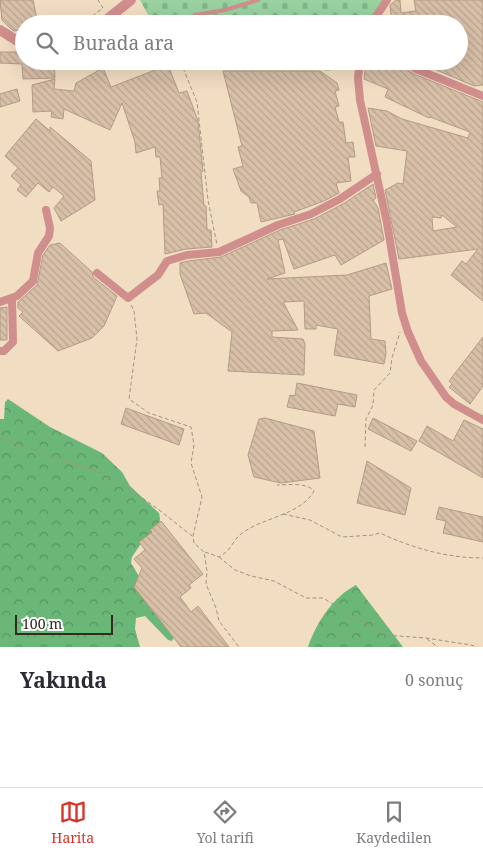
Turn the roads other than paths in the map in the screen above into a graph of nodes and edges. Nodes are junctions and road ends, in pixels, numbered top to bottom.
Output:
1 (131, 0) edge
2 (258, 0) edge
3 (387, 0) edge
4 (112, 15) edge
5 (195, 15) dead end
6 (377, 15) edge
7 (0, 30) edge
8 (15, 39) edge
9 (359, 70) edge
10 (418, 70) edge
11 (483, 96) edge
12 (377, 174) junction
13 (46, 210) dead end
14 (97, 273) dead end
15 (12, 298) junction
16 (0, 302) edge
17 (0, 351) edge
18 (483, 420) edge

1 - 4 street
2 - 5 lane
3 - 6 street
7 - 8 street
9 - 12 street
10 - 11 street
12 - 14 street
12 - 18 street
13 - 15 street
15 - 16 street
15 - 17 street

